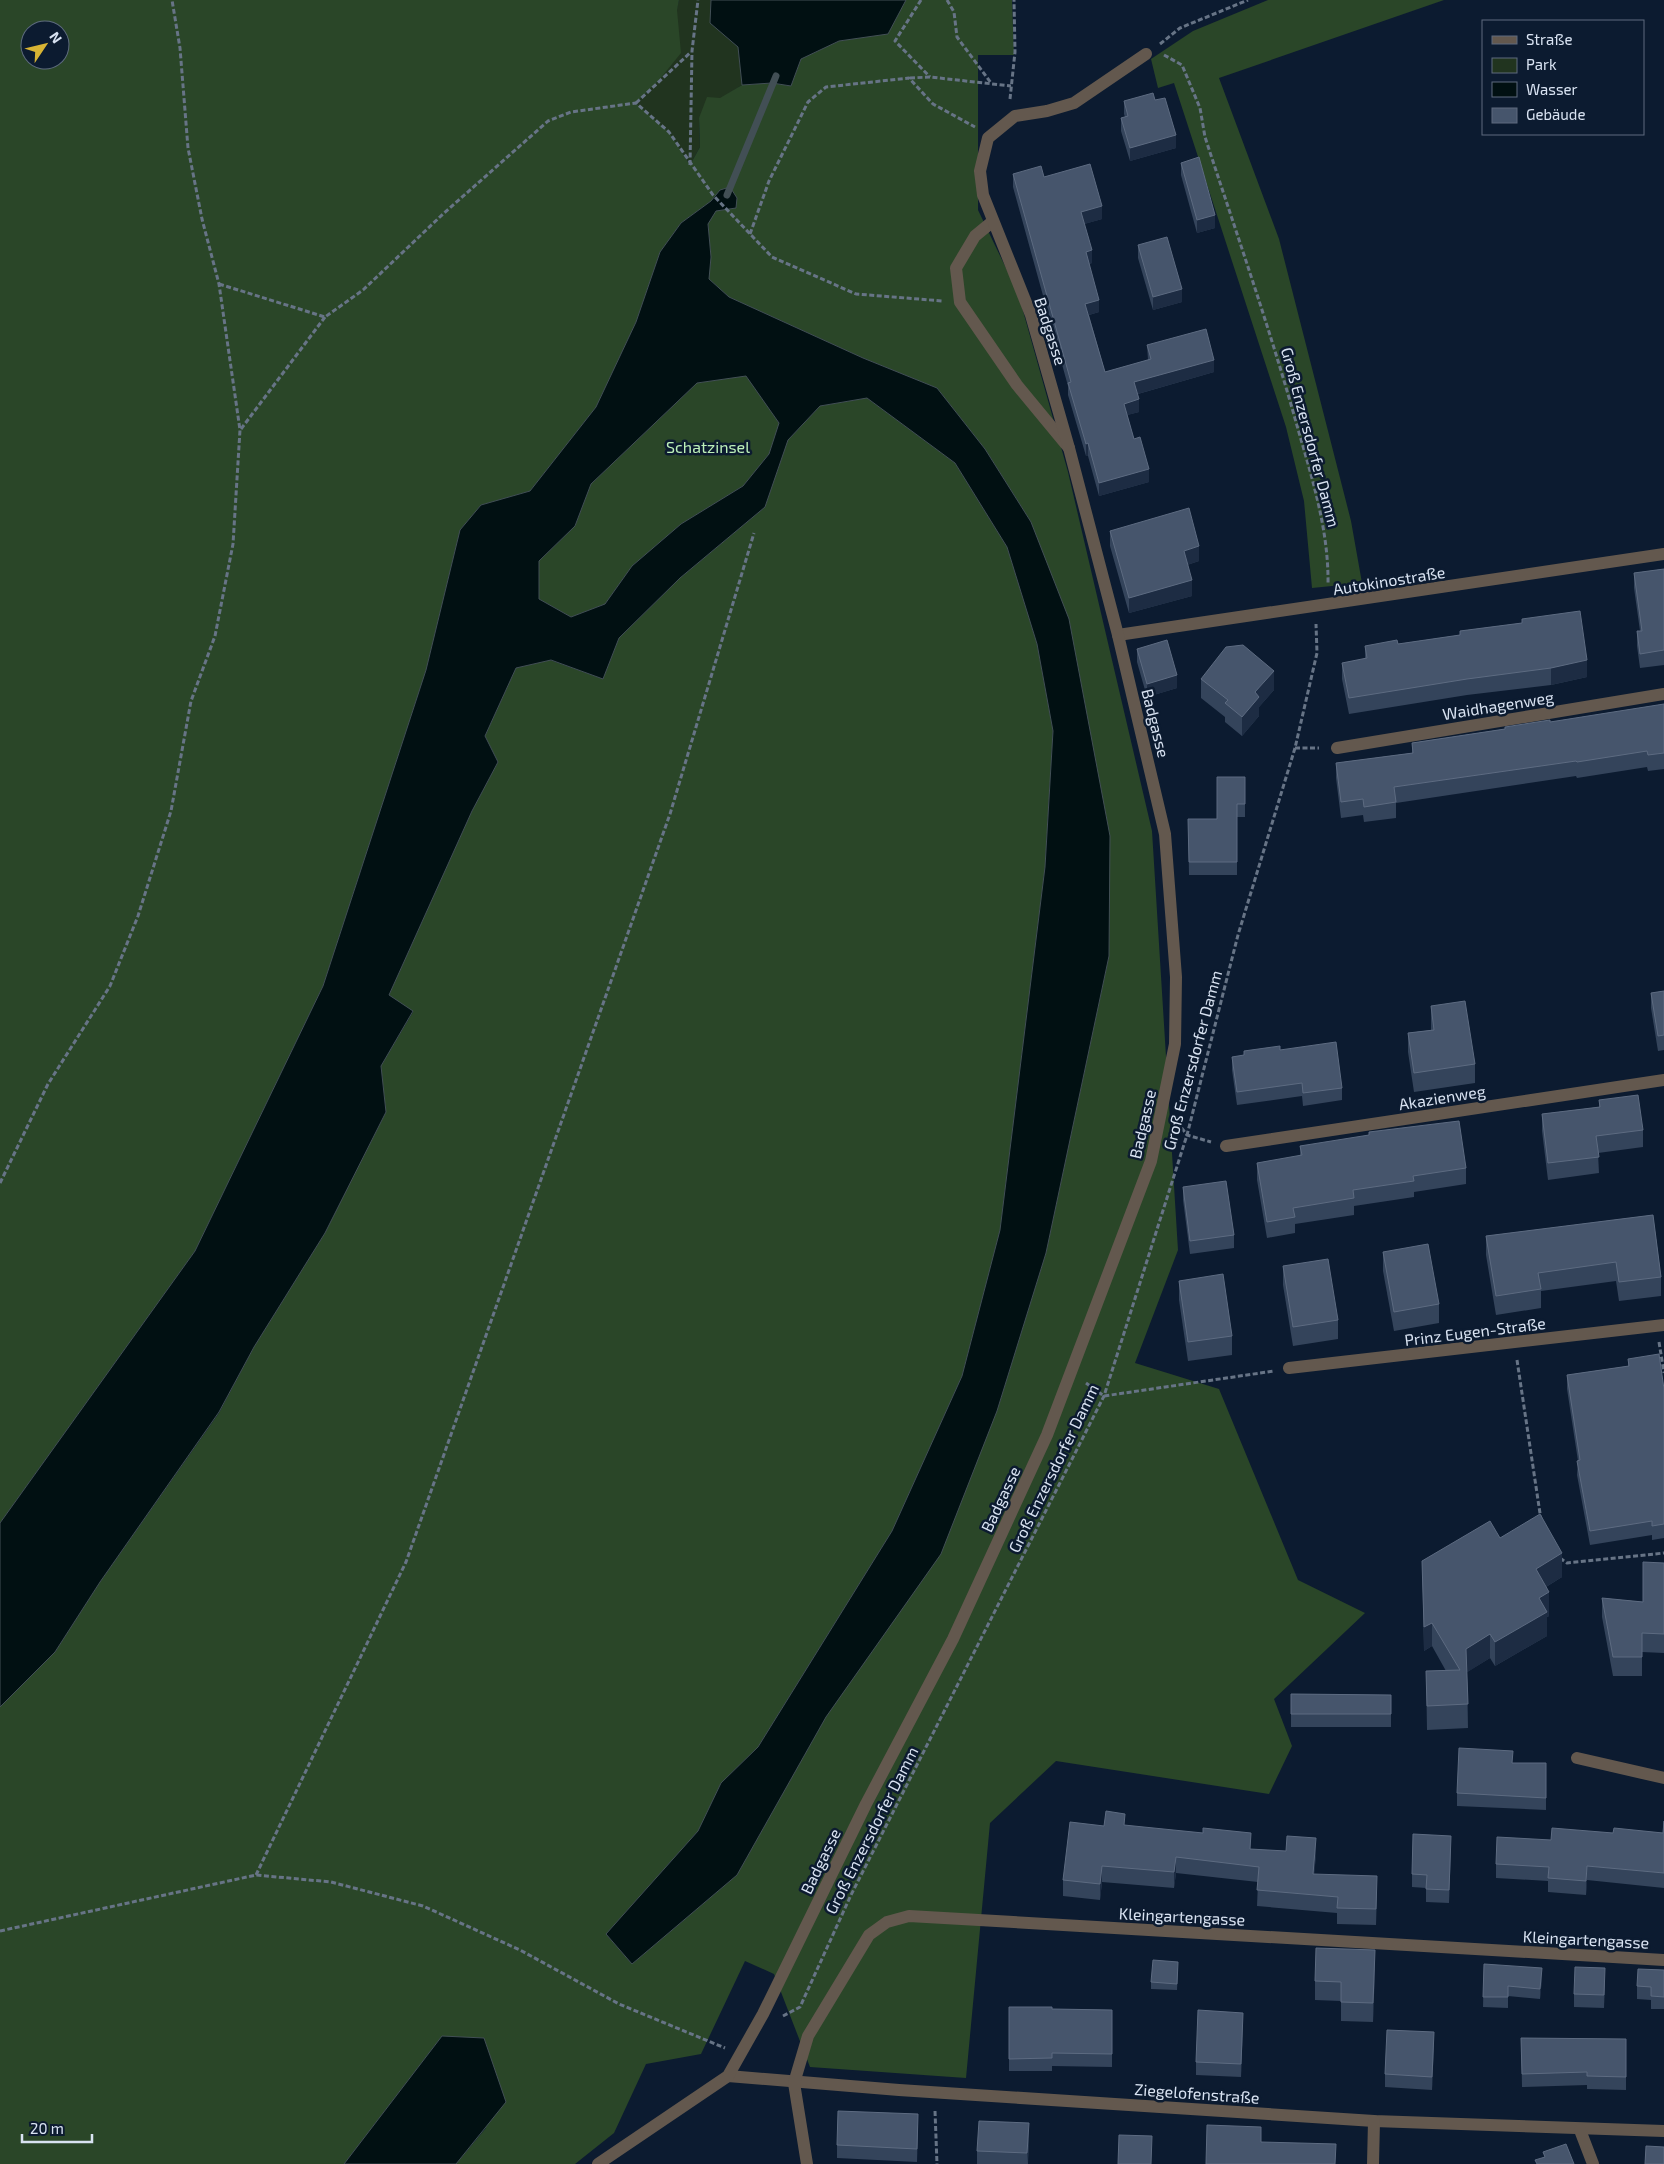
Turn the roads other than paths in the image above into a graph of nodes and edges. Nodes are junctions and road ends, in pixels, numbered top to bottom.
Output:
1 (1146, 54) road end
2 (992, 222) junction
3 (1070, 448) junction
4 (1664, 554) edge
5 (1118, 635) junction
6 (1664, 694) edge
7 (1337, 748) road end
8 (1664, 1080) edge
9 (1226, 1146) road end
10 (1660, 1326) edge
11 (1289, 1368) road end
12 (1577, 1758) dead end
13 (1664, 1778) edge
14 (1664, 1960) edge
15 (728, 2076) junction
16 (794, 2083) junction
17 (1374, 2121) junction
18 (1580, 2130) junction
19 (1664, 2131) edge
20 (598, 2164) edge
21 (807, 2164) edge
22 (1373, 2164) edge
23 (1593, 2164) edge

1 - 2 street, Badgasse
2 - 3 street, Badgasse
2 - 3 street
3 - 5 street, Badgasse
4 - 5 street, Autokinostraße
5 - 15 street, Badgasse
6 - 7 street, Waidhagenweg
8 - 9 street, Akazienweg
10 - 11 street, Prinz Eugen-Straße
12 - 13 street
14 - 16 street, Kleingartengasse
15 - 16 street, Ziegelofenstraße
15 - 20 street, Badgasse
16 - 17 street, Ziegelofenstraße
16 - 21 street
17 - 18 street, Ziegelofenstraße
17 - 22 street
18 - 19 street, Ziegelofenstraße
18 - 23 street

